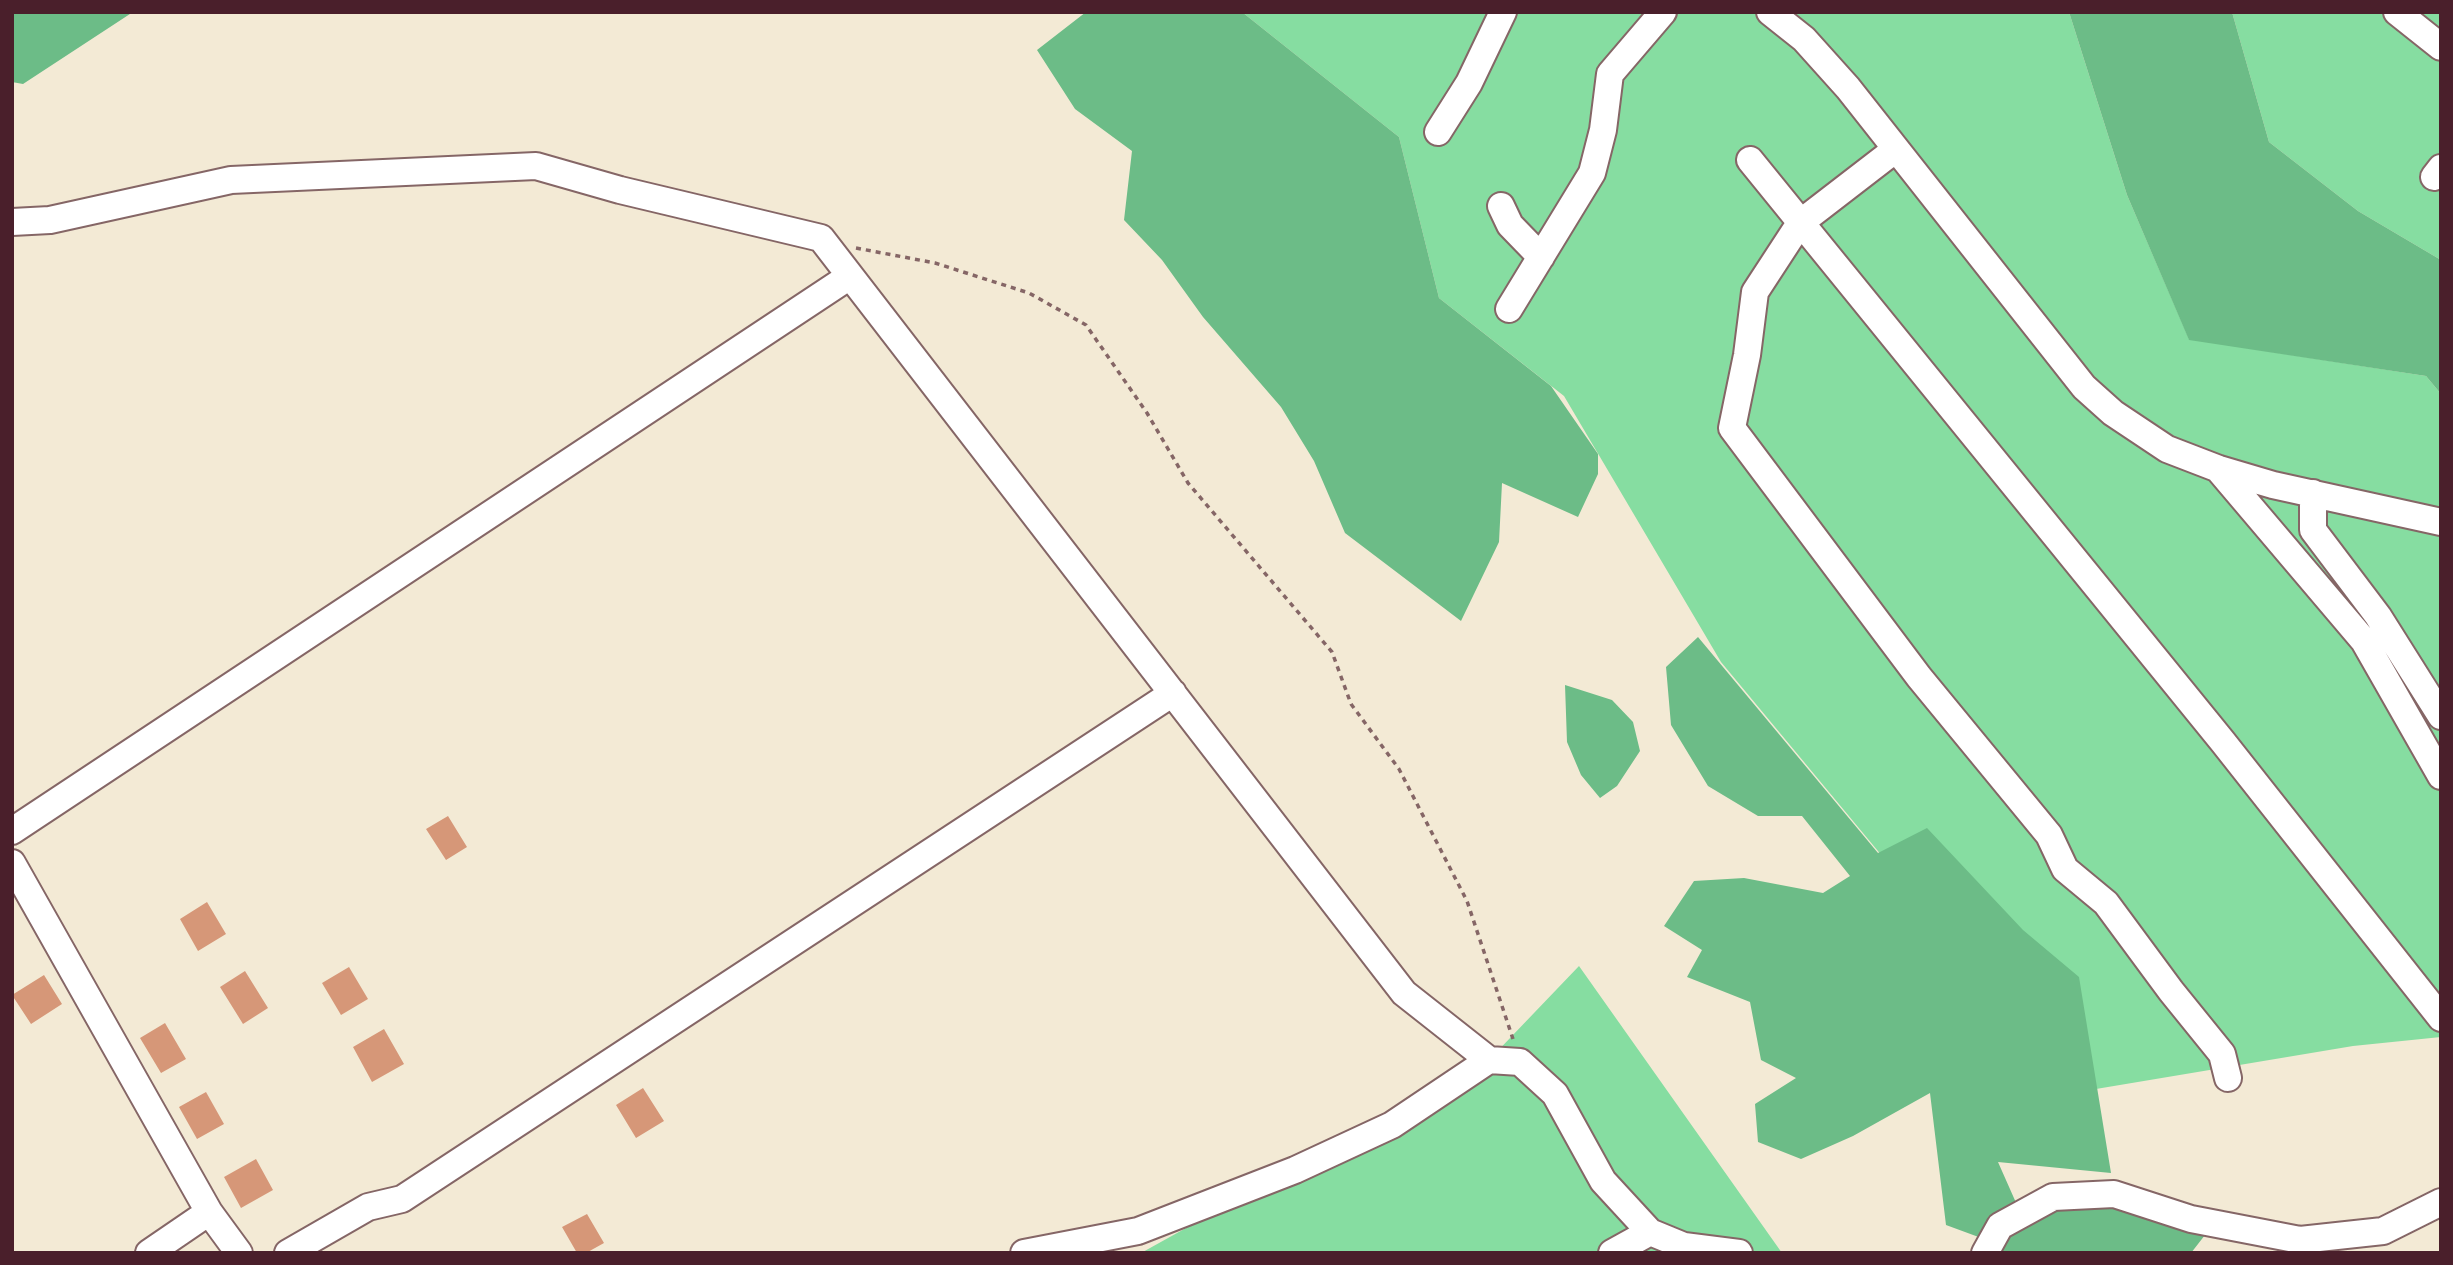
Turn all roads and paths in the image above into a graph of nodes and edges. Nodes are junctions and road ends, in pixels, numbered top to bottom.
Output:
1 (1503, 12) edge
2 (1662, 12) edge
3 (1770, 12) edge
4 (2397, 12) edge
5 (2441, 47) edge
6 (1438, 132) dead end
7 (1896, 149) junction
8 (1750, 160) dead end
9 (1501, 206) dead end
10 (12, 222) edge
11 (1800, 223) junction
12 (821, 238) junction
13 (1541, 257) junction
14 (850, 276) junction
15 (1509, 309) dead end
16 (2219, 469) junction
17 (2313, 493) junction
18 (2441, 522) edge
19 (2330, 552) junction
20 (2306, 571) junction
21 (2375, 635) junction
22 (1173, 693) junction
23 (2441, 716) edge
24 (2441, 776) edge
25 (12, 831) edge
26 (12, 863) edge
27 (2441, 1018) edge
28 (1489, 1060) junction
29 (1520, 1062) junction
30 (2228, 1078) dead end
31 (2441, 1202) edge
32 (209, 1212) junction
33 (1650, 1232) junction
34 (149, 1253) edge
35 (239, 1253) edge
36 (288, 1253) edge
37 (1024, 1253) edge
38 (1612, 1253) edge
39 (1739, 1253) edge
40 (1985, 1253) edge

1 - 6 street
2 - 13 street
3 - 7 street
4 - 5 street
7 - 11 street
7 - 16 street
8 - 11 street
9 - 13 street
10 - 12 street
11 - 27 street
11 - 30 street
12 - 14 street
12 - 29 path
13 - 15 street
14 - 22 street
14 - 25 street
16 - 17 street
16 - 20 street
17 - 18 street
17 - 19 street
19 - 20 street
19 - 21 street
20 - 21 street
21 - 23 street
21 - 24 street
22 - 28 street
22 - 36 street
26 - 32 street
28 - 29 street
28 - 37 street
29 - 33 street
31 - 40 street
32 - 34 street
32 - 35 street
33 - 38 street
33 - 39 street

